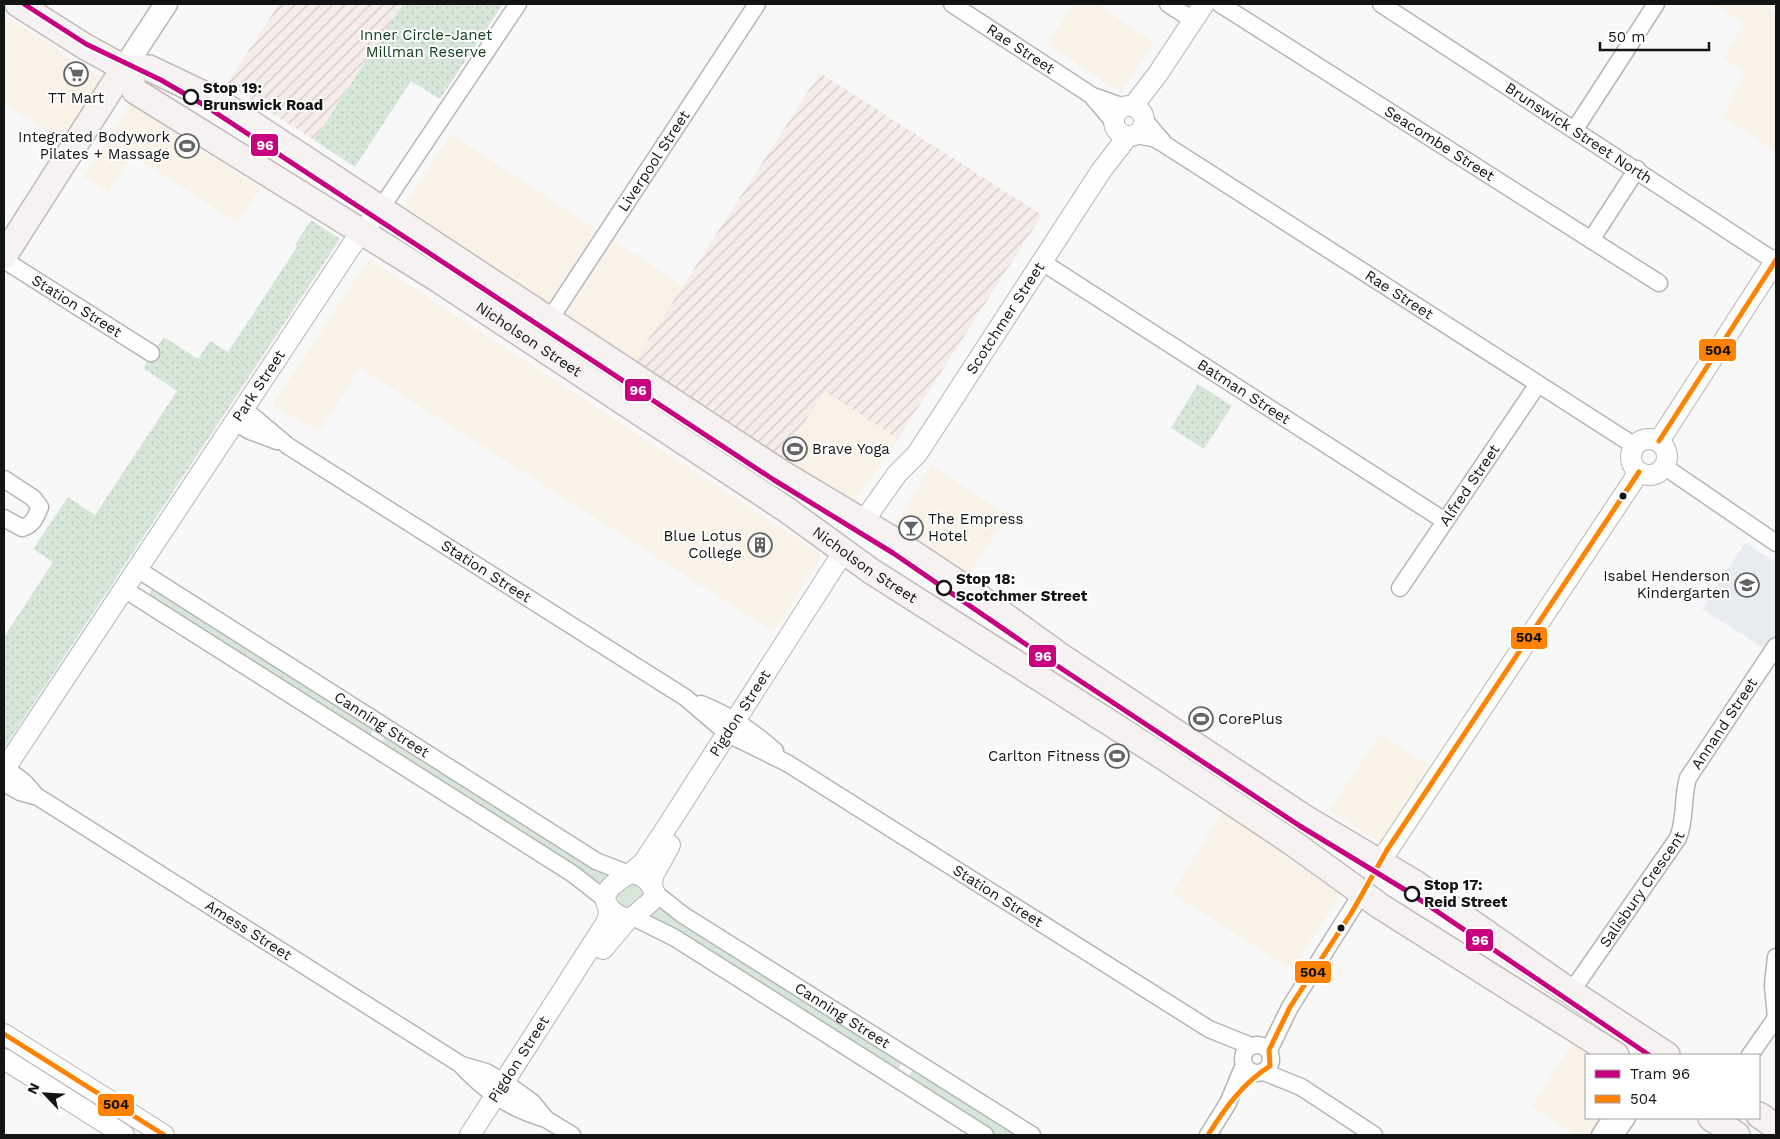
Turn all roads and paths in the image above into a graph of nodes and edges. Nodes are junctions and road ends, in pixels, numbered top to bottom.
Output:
1 (18, 4) edge
2 (166, 4) edge
3 (518, 4) edge
4 (757, 4) edge
5 (952, 4) edge
6 (1168, 4) edge
7 (1220, 4) edge
8 (1381, 4) edge
9 (1656, 4) edge
10 (1198, 12) edge
11 (124, 68) junction
12 (1130, 121) junction
13 (1575, 129) junction
14 (1636, 169) junction
15 (381, 208) junction
16 (361, 232) junction
17 (1591, 240) junction
18 (4, 256) edge
19 (4, 260) edge
20 (1776, 261) edge
21 (1042, 262) junction
22 (1659, 283) dead end
23 (550, 319) junction
24 (151, 353) dead end
25 (1538, 384) junction
26 (239, 415) junction
27 (694, 416) junction
28 (680, 438) junction
29 (1659, 441) junction
30 (1635, 446) junction
31 (1665, 467) junction
32 (1639, 472) junction
33 (4, 479) edge
34 (4, 518) edge
35 (1445, 521) junction
36 (869, 525) junction
37 (1776, 543) edge
38 (850, 554) junction
39 (137, 569) junction
40 (1400, 588) dead end
41 (124, 589) junction
42 (1776, 646) edge
43 (737, 730) junction
44 (1176, 733) junction
45 (1162, 756) junction
46 (4, 772) edge
47 (1688, 778) joint
48 (1380, 862) junction
49 (630, 874) junction
50 (653, 889) junction
51 (1362, 893) junction
52 (607, 902) junction
53 (631, 917) junction
54 (1776, 957) edge
55 (1571, 992) junction
56 (1776, 1019) edge
57 (1209, 1029) junction
58 (4, 1034) edge
59 (1614, 1054) edge
60 (1665, 1054) edge
61 (1751, 1054) edge
62 (1261, 1057) junction
63 (4, 1059) edge
64 (1244, 1064) junction
65 (72, 1078) junction
66 (504, 1092) junction
67 (61, 1096) junction
68 (1228, 1103) junction
69 (1760, 1117) edge
70 (1610, 1119) edge
71 (1626, 1119) edge
72 (1713, 1119) edge
73 (1776, 1127) edge
74 (124, 1135) edge
75 (164, 1135) edge
76 (470, 1135) edge
77 (483, 1135) edge
78 (572, 1135) edge
79 (985, 1135) edge
80 (1032, 1135) edge
81 (1208, 1135) edge
82 (1374, 1135) edge
83 (1600, 1135) edge
84 (1615, 1135) edge
85 (1737, 1135) edge

1 - 11 main road, Nicholson Street
2 - 11 main road
3 - 15 street, Park Street
4 - 23 street, Liverpool Street
5 - 12 street, Rae Street
6 - 10 street
7 - 17 street, Seacombe Street
8 - 13 street, Brunswick Street North
9 - 13 street
10 - 12 street, Scotchmer Street
11 - 15 main road, Nicholson Street
11 - 16 main road, Nicholson Street
11 - 18 main road
12 - 21 street, Scotchmer Street
12 - 25 street, Rae Street
13 - 14 street, Brunswick Street North
14 - 17 street
14 - 20 street, Brunswick Street North
15 - 16 street, Park Street
15 - 23 main road, Nicholson Street
16 - 26 street, Park Street
16 - 28 main road, Nicholson Street
17 - 22 street, Seacombe Street
19 - 24 street, Station Street
20 - 29 street
21 - 35 street, Batman Street
21 - 36 street, Scotchmer Street
23 - 27 main road, Nicholson Street
25 - 30 street, Rae Street
25 - 35 street, Alfred Street
26 - 39 street, Park Street
26 - 43 street, Station Street
27 - 28 main road
27 - 36 main road, Nicholson Street
28 - 38 main road, Nicholson Street
29 - 30 street
29 - 31 street
30 - 32 street
31 - 32 street
31 - 37 street
32 - 48 street
33 - 34 street
35 - 40 street, Alfred Street
36 - 38 main road
36 - 44 main road, Nicholson Street
38 - 43 street, Pigdon Street
38 - 45 main road, Nicholson Street
39 - 41 street, Park Street
39 - 49 street, Canning Street
41 - 46 street, Park Street
41 - 52 street, Canning Street
42 - 47 street, Annand Street
43 - 49 street, Pigdon Street
43 - 50 street, Pigdon Street
43 - 57 street, Station Street
44 - 45 main road
44 - 48 main road, Nicholson Street
45 - 51 main road, Nicholson Street
46 - 66 street, Amess Street
47 - 55 street, Salisbury Crescent
48 - 51 main road
48 - 55 main road, Nicholson Street
49 - 50 street
49 - 52 street
50 - 53 street
50 - 80 street, Canning Street
51 - 59 main road, Nicholson Street
51 - 62 street
52 - 53 street
52 - 66 street, Pigdon Street
53 - 66 street, Pigdon Street
53 - 79 street, Canning Street
54 - 56 street
55 - 60 main road, Nicholson Street
56 - 61 street
57 - 62 street, Station Street
57 - 64 street, Station Street
58 - 65 street
62 - 64 street
62 - 68 street
62 - 82 street, Station Street
63 - 67 street
64 - 68 street
65 - 67 street
65 - 75 street
66 - 76 street, Pigdon Street
66 - 77 street, Pigdon Street
66 - 78 street, Amess Street
67 - 74 street
68 - 81 street
69 - 73 main road
70 - 83 street
71 - 84 street
72 - 85 main road

